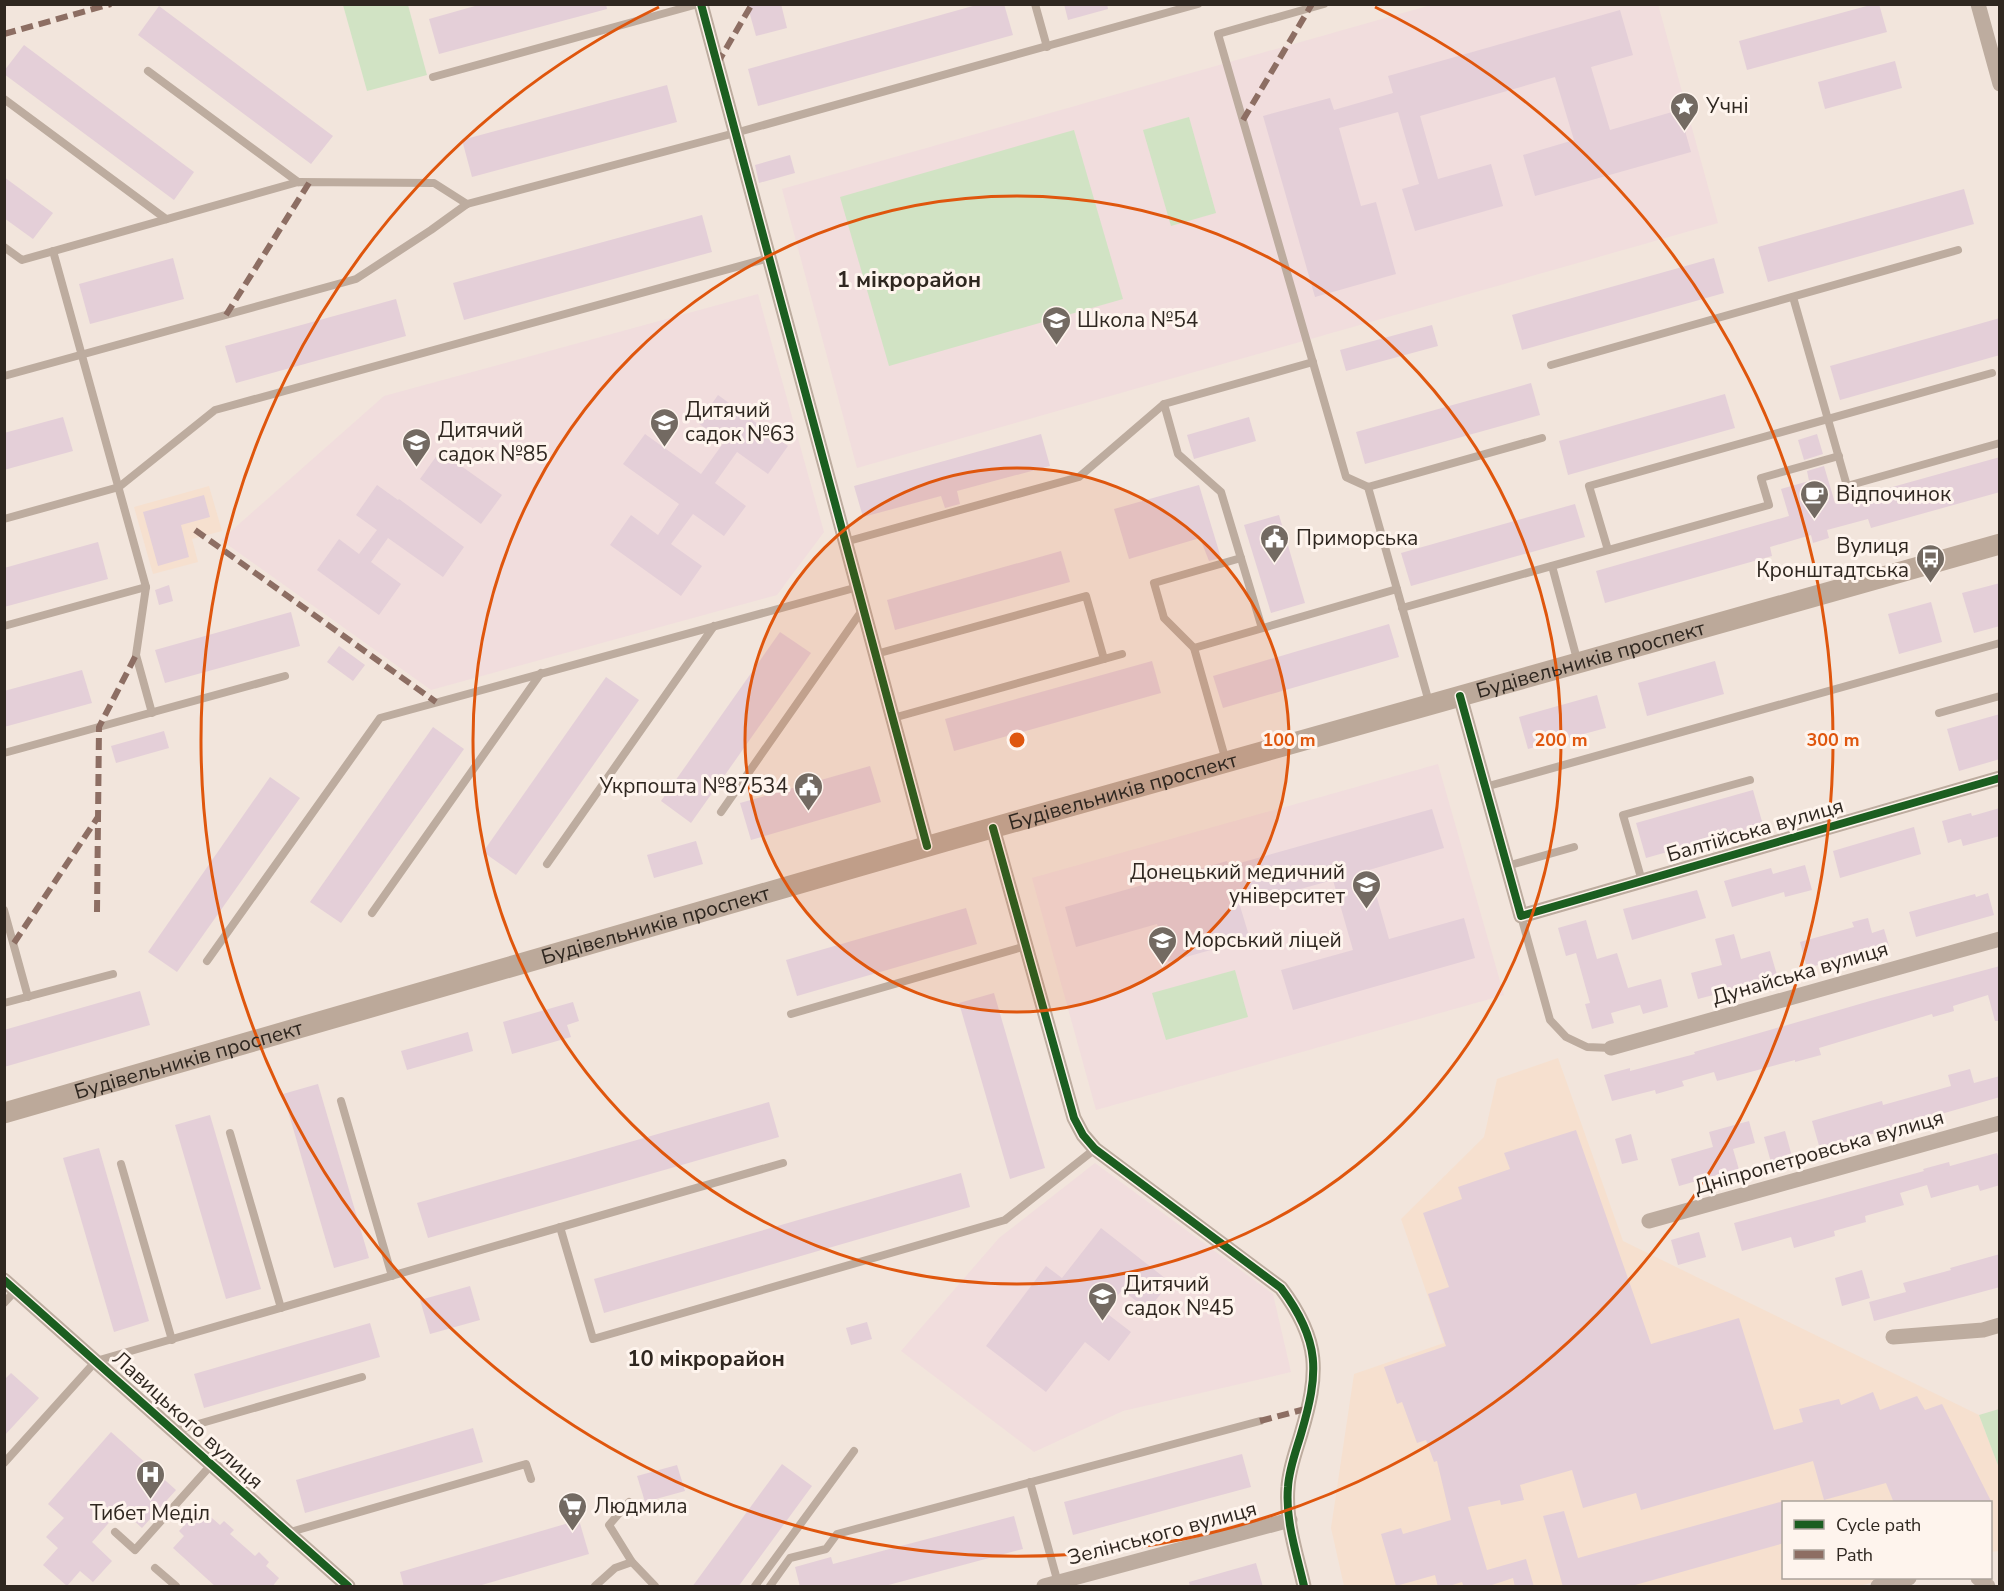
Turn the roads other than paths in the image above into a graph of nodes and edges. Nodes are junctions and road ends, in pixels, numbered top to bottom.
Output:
1 (699, 4) edge
2 (1035, 4) edge
3 (1198, 4) edge
4 (1324, 4) edge
5 (1978, 4) edge
6 (1047, 47) junction
7 (148, 71) dead end
8 (433, 77) dead end
9 (2000, 84) edge
10 (4, 99) edge
11 (735, 133) junction
12 (298, 183) junction
13 (467, 204) junction
14 (166, 219) junction
15 (4, 247) edge
16 (1958, 250) dead end
17 (53, 251) junction
18 (769, 258) junction
19 (1793, 297) junction
20 (81, 355) junction
21 (1313, 362) junction
22 (1551, 365) dead end
23 (1992, 373) dead end
24 (4, 376) edge
25 (1164, 404) junction
26 (1828, 419) junction
27 (1542, 438) dead end
28 (2000, 443) edge
29 (1839, 456) junction
30 (118, 487) junction
31 (1368, 487) junction
32 (4, 519) edge
33 (845, 542) junction
34 (2000, 544) edge
35 (1608, 550) junction
36 (1241, 558) junction
37 (1552, 566) junction
38 (146, 587) junction
39 (858, 587) junction
40 (1397, 589) junction
41 (1402, 608) junction
42 (864, 609) junction
43 (4, 626) edge
44 (714, 626) junction
45 (1262, 628) junction
46 (2000, 643) edge
47 (1194, 648) junction
48 (876, 654) junction
49 (1122, 654) dead end
50 (1104, 659) junction
51 (1578, 663) junction
52 (541, 673) junction
53 (285, 676) dead end
54 (1460, 696) junction
55 (2000, 696) edge
56 (1430, 705) junction
57 (152, 713) junction
58 (1939, 713) dead end
59 (893, 718) junction
60 (4, 753) edge
61 (1226, 762) junction
62 (2000, 778) edge
63 (1750, 780) dead end
64 (1485, 787) junction
65 (721, 812) dead end
66 (993, 828) junction
67 (927, 846) junction
68 (1574, 848) dead end
69 (547, 864) dead end
70 (1507, 866) junction
71 (1642, 881) junction
72 (4, 910) edge
73 (372, 913) dead end
74 (1521, 916) junction
75 (2000, 939) edge
76 (1026, 946) junction
77 (207, 961) dead end
78 (113, 974) dead end
79 (28, 997) junction
80 (4, 1003) edge
81 (791, 1014) dead end
82 (1611, 1048) joint
83 (341, 1101) dead end
84 (4, 1113) edge
85 (2000, 1123) edge
86 (230, 1133) dead end
87 (1095, 1149) junction
88 (783, 1163) dead end
89 (121, 1164) dead end
90 (1649, 1221) dead end
91 (560, 1227) junction
92 (392, 1276) junction
93 (10, 1285) edge
94 (4, 1303) edge
95 (281, 1308) junction
96 (2000, 1325) edge
97 (1893, 1337) dead end
98 (172, 1340) junction
99 (96, 1361) junction
100 (362, 1377) dead end
101 (1260, 1421) dead end
102 (174, 1431) junction
103 (854, 1451) dead end
104 (4, 1463) edge
105 (211, 1464) junction
106 (531, 1479) dead end
107 (1030, 1482) junction
108 (629, 1502) dead end
109 (1290, 1520) junction
110 (115, 1532) dead end
111 (287, 1533) junction
112 (632, 1562) junction
113 (155, 1568) dead end
114 (1906, 1579) edge
115 (342, 1585) edge
116 (1051, 1585) edge
117 (176, 1587) edge
118 (595, 1587) edge
119 (655, 1587) edge
120 (755, 1587) edge
121 (770, 1587) edge
122 (1304, 1587) edge
123 (1878, 1587) edge

1 - 8 lane
1 - 11 street
2 - 6 lane
3 - 6 lane
4 - 21 lane
5 - 9 street
6 - 11 lane
7 - 12 lane
10 - 14 lane
11 - 13 lane
11 - 18 street
12 - 13 lane
12 - 14 lane
13 - 20 lane
14 - 17 lane
15 - 17 lane
16 - 19 lane
17 - 20 lane
18 - 30 lane
18 - 33 street
19 - 22 lane
19 - 26 lane
20 - 24 lane
20 - 30 lane
21 - 25 lane
21 - 31 lane
23 - 26 lane
25 - 33 lane
25 - 36 lane
26 - 29 lane
26 - 35 lane
27 - 31 lane
28 - 29 lane
29 - 35 lane
30 - 32 lane
30 - 38 lane
31 - 40 lane
33 - 39 street
34 - 51 main road, Будівельників проспект
35 - 37 lane
36 - 45 lane
36 - 47 lane
37 - 41 lane
37 - 51 lane
38 - 43 lane
38 - 57 lane
39 - 42 street
39 - 44 lane
40 - 41 lane
40 - 45 lane
41 - 56 lane
42 - 48 street
42 - 65 lane
44 - 52 lane
44 - 69 lane
45 - 47 lane
46 - 64 lane
47 - 61 lane
48 - 50 lane
48 - 59 street
49 - 50 lane
50 - 59 lane
51 - 54 main road, Будівельників проспект
52 - 73 lane
52 - 77 lane
53 - 57 lane
54 - 56 main road, Будівельників проспект
54 - 64 street
55 - 58 lane
56 - 61 main road, Будівельників проспект
57 - 60 lane
59 - 67 street
61 - 66 main road, Будівельників проспект
62 - 71 street, Балтійська вулиця
63 - 71 lane
64 - 70 street
66 - 67 main road, Будівельників проспект
66 - 76 street
67 - 84 main road, Будівельників проспект
68 - 70 lane
70 - 74 street
71 - 74 street, Балтійська вулиця
72 - 79 lane
74 - 82 lane
75 - 82 street, Дунайська вулиця
76 - 81 lane
76 - 87 street
78 - 79 lane
79 - 80 lane
83 - 92 lane
85 - 90 street, Дніпропетровська вулиця
86 - 95 lane
87 - 91 lane
87 - 109 street
88 - 91 lane
89 - 98 lane
91 - 92 lane
92 - 95 lane
93 - 94 lane
93 - 99 street, Лавицького вулиця
95 - 98 lane
96 - 97 street
98 - 99 lane
99 - 102 street, Лавицького вулиця
99 - 104 lane
100 - 102 lane
101 - 107 lane
102 - 105 street, Лавицького вулиця
103 - 120 lane
105 - 110 lane
105 - 111 street, Лавицького вулиця
106 - 111 lane
107 - 116 lane
107 - 121 lane
108 - 112 lane
109 - 116 street, Зелінського вулиця
109 - 122 street
111 - 115 street, Лавицького вулиця
112 - 118 lane
112 - 119 lane
113 - 117 lane
114 - 123 street

